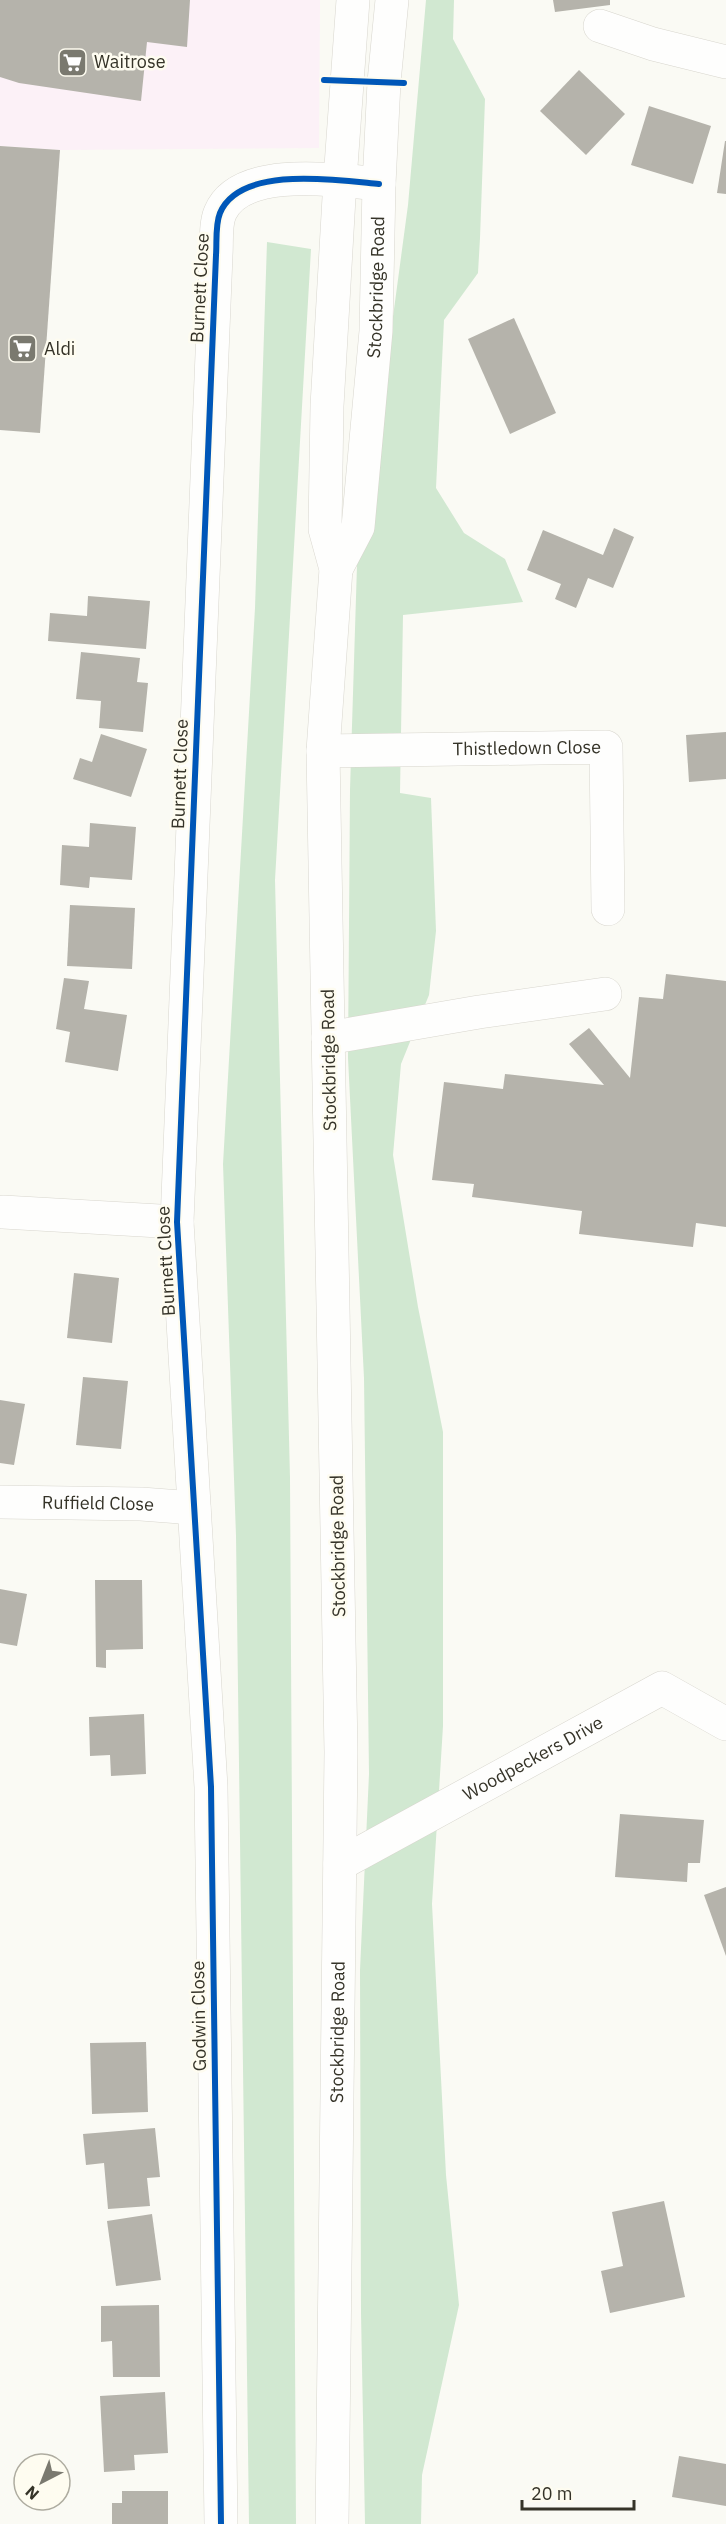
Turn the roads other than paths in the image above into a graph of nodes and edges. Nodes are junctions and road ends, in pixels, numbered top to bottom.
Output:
1 (353, 0) edge
2 (392, 0) edge
3 (600, 26) dead end
4 (726, 62) edge
5 (340, 180) junction
6 (379, 184) junction
7 (336, 569) junction
8 (323, 752) junction
9 (608, 909) dead end
10 (605, 994) dead end
11 (328, 1038) junction
12 (3, 1212) dead end
13 (177, 1222) junction
14 (0, 1502) edge
15 (194, 1508) junction
16 (726, 1724) edge
17 (340, 1864) junction
18 (221, 2524) edge
19 (332, 2524) edge

1 - 5 street, Stockbridge Road
2 - 6 street, Stockbridge Road
3 - 4 street
5 - 6 street, Burnett Close
5 - 7 street, Stockbridge Road
5 - 13 street, Burnett Close
6 - 7 street, Stockbridge Road
7 - 8 street, Stockbridge Road
8 - 9 street, Thistledown Close
8 - 11 street, Stockbridge Road
10 - 11 street
11 - 17 street, Stockbridge Road
12 - 13 street
13 - 15 street, Burnett Close
14 - 15 street, Ruffield Close
15 - 18 street, Godwin Close
16 - 17 street, Woodpeckers Drive
17 - 19 street, Stockbridge Road

